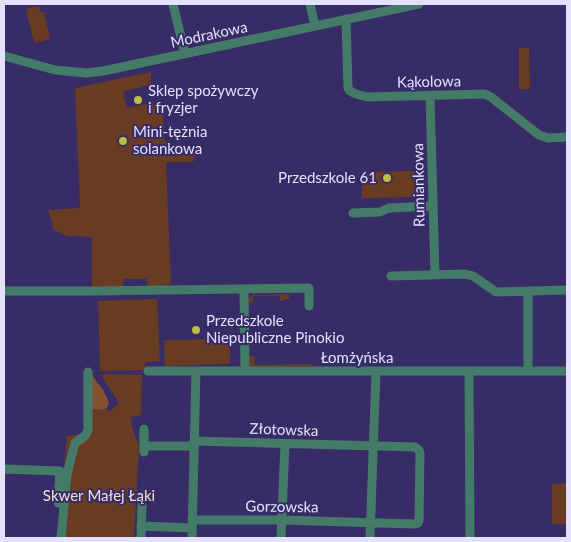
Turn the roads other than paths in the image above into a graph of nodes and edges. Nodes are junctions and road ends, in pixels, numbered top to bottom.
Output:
1 (174, 4) edge
2 (310, 4) edge
3 (419, 4) edge
4 (346, 19) junction
5 (315, 26) junction
6 (186, 54) junction
7 (4, 56) edge
8 (430, 96) junction
9 (567, 137) edge
10 (433, 206) junction
11 (353, 213) dead end
12 (435, 274) junction
13 (391, 276) dead end
14 (244, 289) junction
15 (4, 290) edge
16 (567, 290) edge
17 (528, 292) junction
18 (309, 306) dead end
19 (196, 371) junction
20 (246, 371) junction
21 (528, 371) junction
22 (567, 371) edge
23 (88, 372) dead end
24 (148, 372) dead end
25 (376, 372) junction
26 (468, 372) junction
27 (144, 429) dead end
28 (194, 444) junction
29 (285, 444) junction
30 (373, 446) junction
31 (4, 469) edge
32 (142, 506) dead end
33 (282, 520) junction
34 (371, 523) junction
35 (192, 524) junction
36 (141, 526) junction
37 (55, 538) edge
38 (61, 538) edge
39 (141, 538) edge
40 (192, 538) edge
41 (281, 538) edge
42 (370, 538) edge
43 (470, 538) edge

1 - 6 street
2 - 5 street
3 - 4 street, Modrakowa
4 - 5 street, Modrakowa
4 - 8 street, Kąkolowa
5 - 6 street, Modrakowa
6 - 7 street, Modrakowa
8 - 9 street, Kąkolowa
8 - 10 street, Rumiankowa
10 - 11 street
10 - 12 street, Rumiankowa
12 - 13 street
12 - 17 street
14 - 15 street
14 - 18 street
14 - 20 street
16 - 17 street
17 - 21 street
19 - 20 street, Łomżyńska
19 - 24 street, Łomżyńska
19 - 28 street
20 - 25 street, Łomżyńska
21 - 22 street, Łomżyńska
21 - 26 street, Łomżyńska
23 - 38 street
25 - 26 street, Łomżyńska
25 - 30 street
26 - 43 street
27 - 28 street, Złotowska
28 - 29 street, Złotowska
28 - 35 street
29 - 30 street, Złotowska
29 - 33 street
30 - 34 street
30 - 34 street, Złotowska
31 - 37 street
32 - 36 street
33 - 34 street, Gorzowska
33 - 35 street, Gorzowska
33 - 41 street
34 - 42 street
35 - 36 street, Gorzowska
35 - 40 street
36 - 39 street

